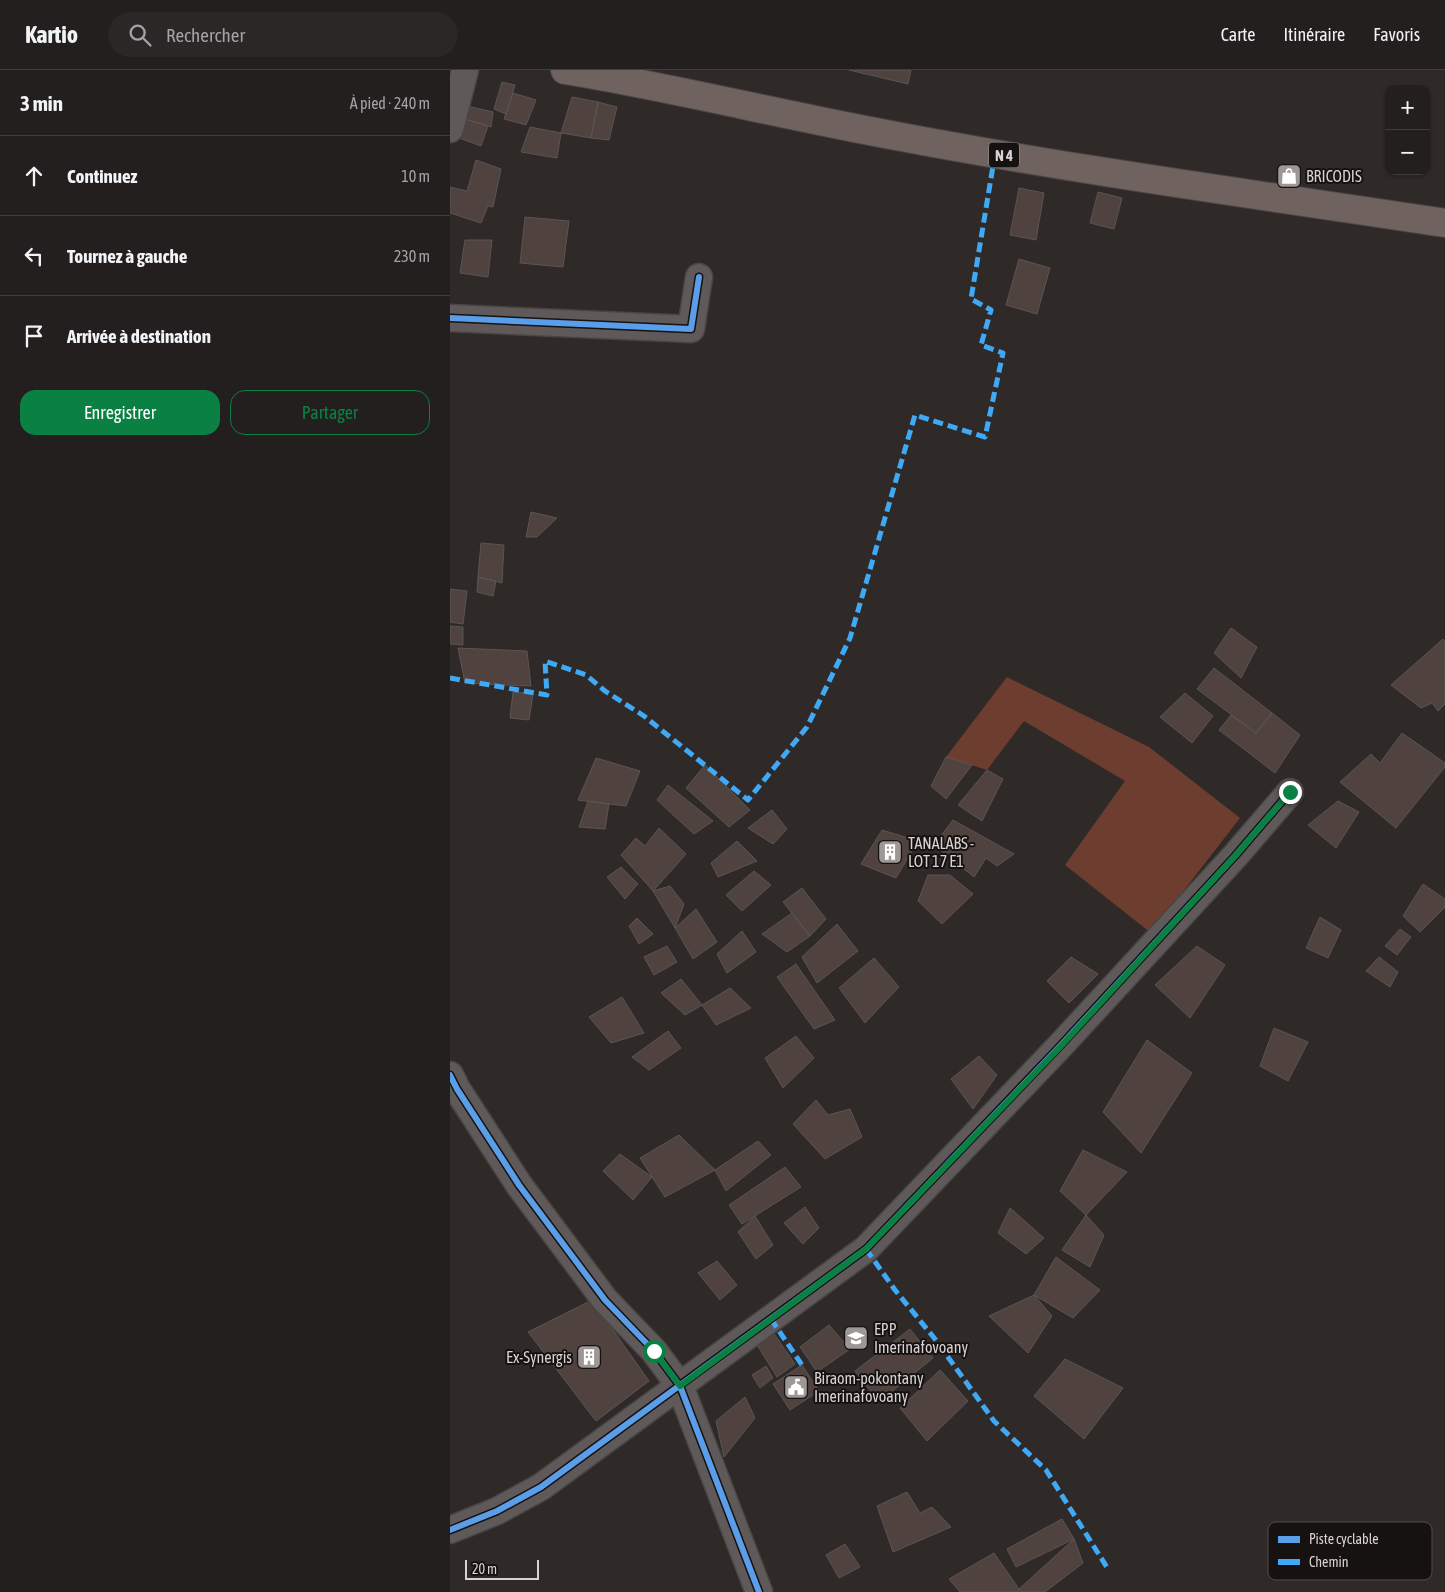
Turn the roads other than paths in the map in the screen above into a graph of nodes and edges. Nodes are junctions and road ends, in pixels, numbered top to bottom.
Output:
1 (465, 70) edge
2 (565, 70) edge
3 (450, 130) edge
4 (1445, 223) edge
5 (699, 277) dead end
6 (450, 318) edge
7 (1290, 792) dead end
8 (450, 1075) edge
9 (680, 1386) junction
10 (450, 1530) edge
11 (759, 1592) edge

1 - 3 street
2 - 4 main road, N 4
5 - 6 street
7 - 9 street
8 - 9 street
9 - 10 street
9 - 11 street

